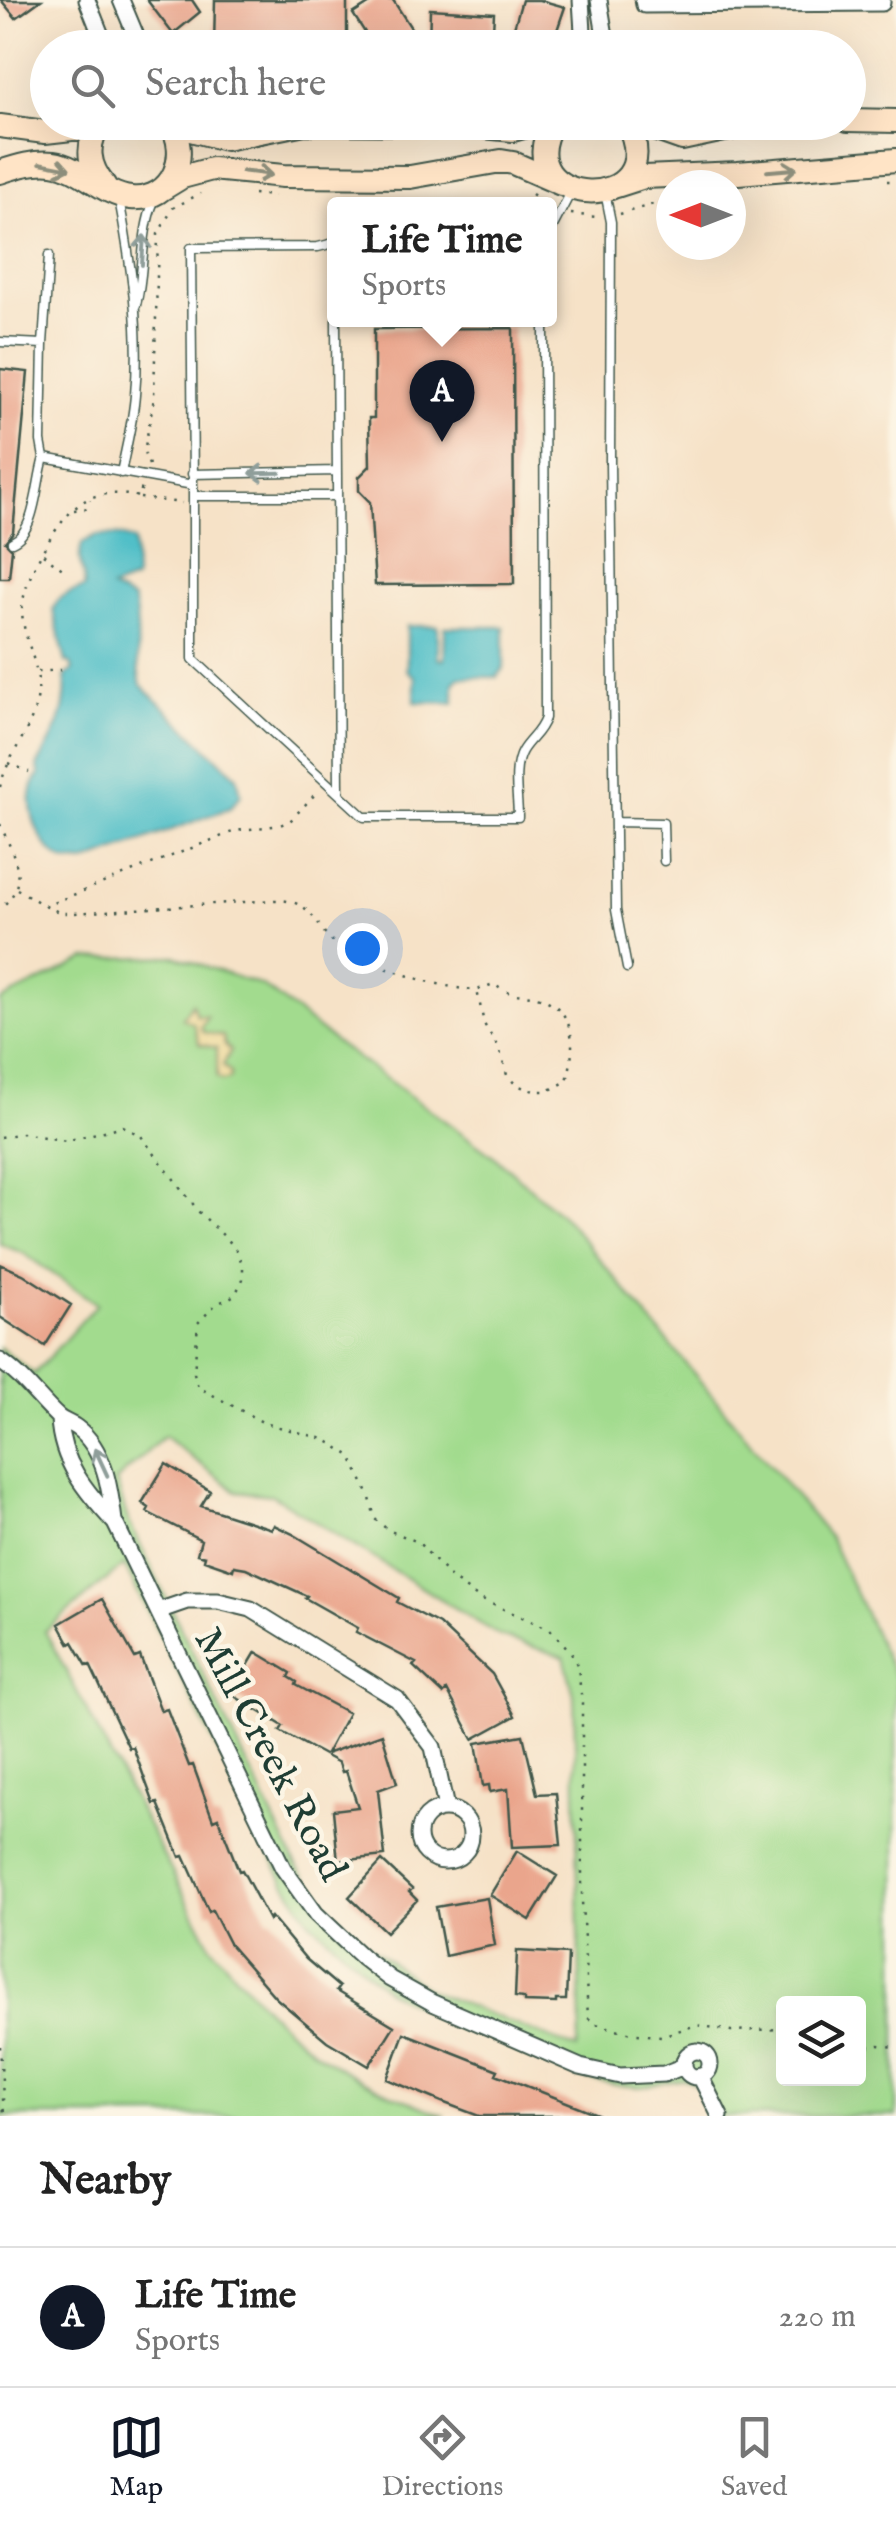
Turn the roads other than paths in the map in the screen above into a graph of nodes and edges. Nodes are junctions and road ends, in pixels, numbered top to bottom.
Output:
1 (86, 0) edge
2 (121, 0) edge
3 (580, 0) edge
4 (599, 0) edge
5 (644, 0) edge
6 (882, 0) edge
7 (98, 30) edge
8 (133, 30) edge
9 (582, 30) edge
10 (604, 30) edge
11 (866, 120) edge
12 (896, 121) edge
13 (0, 126) edge
14 (30, 130) edge
15 (93, 140) edge
16 (177, 140) edge
17 (547, 140) edge
18 (634, 140) edge
19 (896, 160) edge
20 (0, 172) edge
21 (566, 187) junction
22 (611, 189) junction
23 (161, 190) junction
24 (113, 192) junction
25 (557, 212) edge
26 (327, 244) edge
27 (49, 255) dead end
28 (135, 309) junction
29 (336, 327) edge
30 (544, 327) edge
31 (0, 342) edge
32 (43, 344) junction
33 (44, 458) junction
34 (337, 471) junction
35 (121, 473) junction
36 (192, 479) junction
37 (193, 496) junction
38 (337, 496) junction
39 (12, 542) dead end
40 (339, 794) junction
41 (616, 822) junction
42 (664, 860) dead end
43 (628, 968) dead end
44 (0, 1362) edge
45 (59, 1418) junction
46 (114, 1523) junction
47 (158, 1611) junction
48 (446, 1808) dead end
49 (684, 2066) junction
50 (700, 2076) junction
51 (720, 2116) edge

1 - 7 street
2 - 8 street
3 - 9 street
4 - 10 street
5 - 6 street
11 - 12 main road
13 - 14 main road
15 - 24 main road
16 - 23 main road
17 - 21 main road
18 - 22 main road
22 -> 19 main road
20 -> 24 main road
21 - 22 main road
23 -> 21 main road
21 - 25 lane
22 - 41 lane
23 - 24 main road
28 -> 23 lane
24 - 28 lane
26 - 36 lane
27 - 32 lane
28 - 35 lane
29 - 34 lane
30 - 40 lane
31 - 32 lane
32 - 33 lane
33 - 35 lane
33 - 39 lane
34 -> 36 lane
34 - 38 lane
35 - 36 lane
36 - 37 lane
37 - 38 lane
37 - 40 lane
38 - 40 lane
41 - 42 lane
41 - 43 lane
44 - 45 street, Mill Creek Road
45 - 46 street, Mill Creek Road
46 -> 45 street, Mill Creek Road
46 - 47 street, Mill Creek Road
47 - 48 street
47 - 49 street, Mill Creek Road
49 - 50 street
49 - 50 street
50 - 51 street

